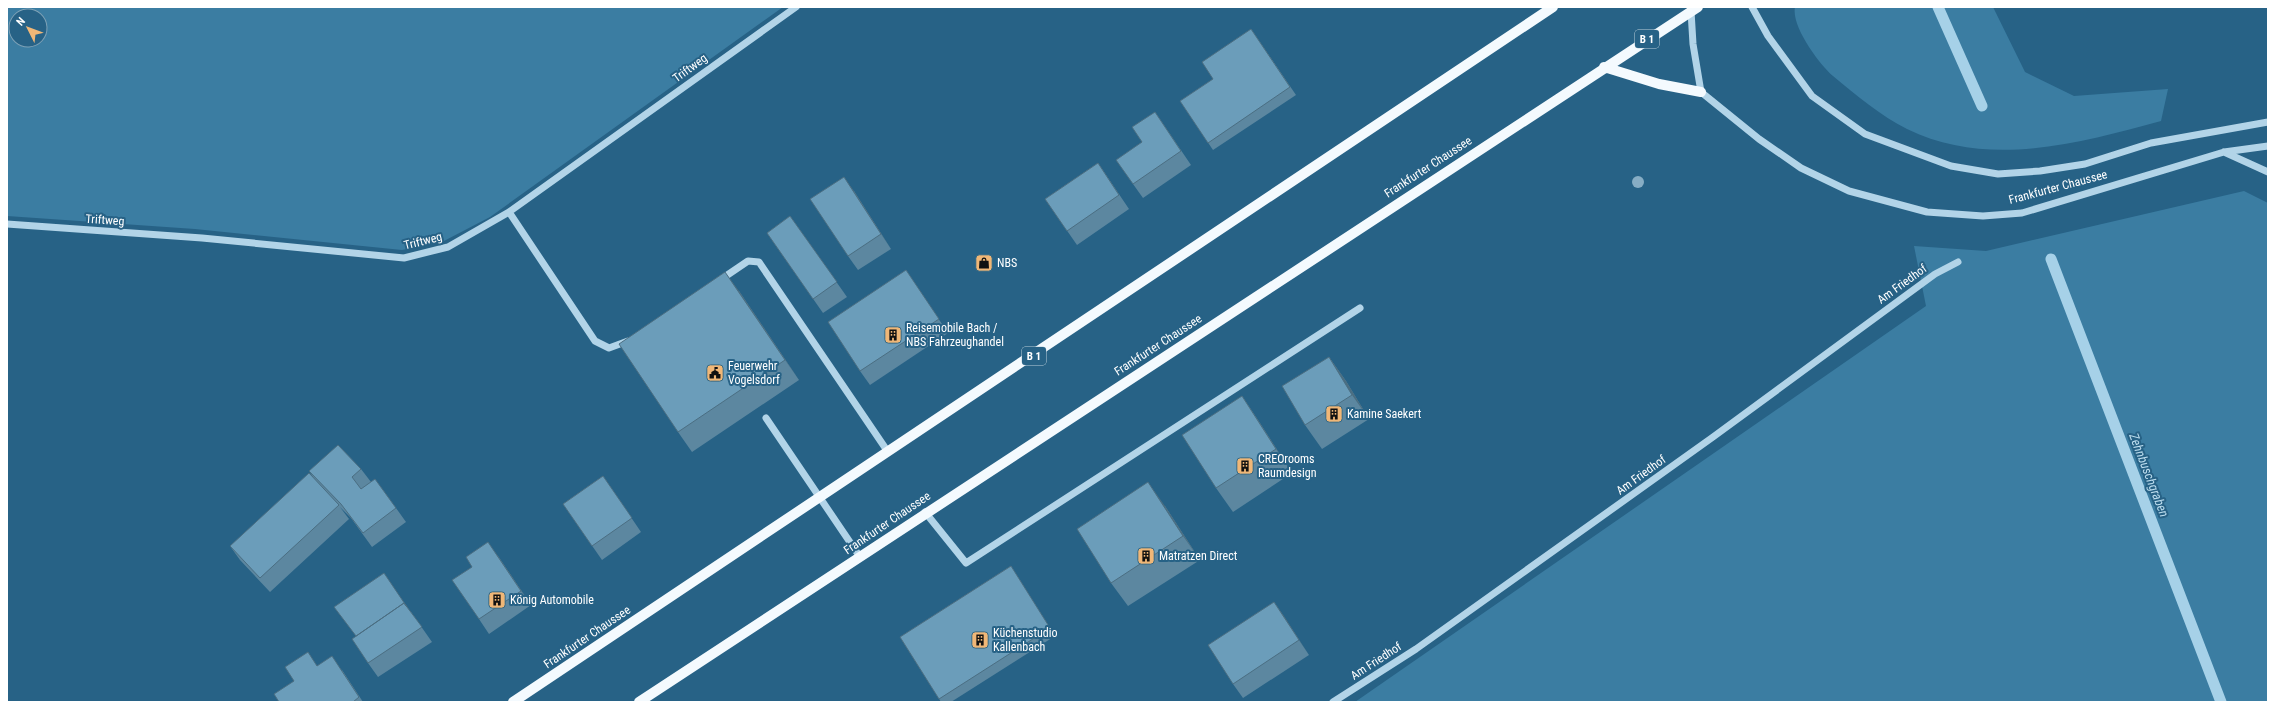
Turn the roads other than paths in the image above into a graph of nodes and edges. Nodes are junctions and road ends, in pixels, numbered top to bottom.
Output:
1 (796, 7) edge
2 (1553, 7) edge
3 (1752, 7) edge
4 (1693, 8) edge
5 (1604, 67) junction
6 (1701, 92) junction
7 (2268, 122) edge
8 (2268, 146) edge
9 (2224, 152) junction
10 (2268, 172) edge
11 (509, 212) junction
12 (7, 224) edge
13 (1958, 262) dead end
14 (715, 283) edge
15 (1360, 308) dead end
16 (636, 336) edge
17 (766, 418) dead end
18 (888, 452) junction
19 (820, 498) junction
20 (925, 512) junction
21 (860, 557) junction
22 (513, 702) edge
23 (639, 702) edge
24 (1333, 702) edge

1 - 11 street, Triftweg
2 - 18 main road, Frankfurter Chaussee / B 1
3 - 7 street, Frankfurter Chaussee
4 - 5 main road, Frankfurter Chaussee / B 1
4 - 6 street, Frankfurter Chaussee
5 - 6 main road
5 - 20 main road, Frankfurter Chaussee / B 1
6 - 9 street, Frankfurter Chaussee
8 - 9 street, Frankfurter Chaussee
9 - 10 street
11 - 12 street, Triftweg
11 - 16 street
13 - 24 street, Am Friedhof
14 - 18 street
15 - 20 street
17 - 19 street
18 - 19 main road, Frankfurter Chaussee / B 1
19 - 21 street
19 - 22 main road, Frankfurter Chaussee / B 1
20 - 21 main road, Frankfurter Chaussee / B 1
21 - 23 main road, Frankfurter Chaussee / B 1

